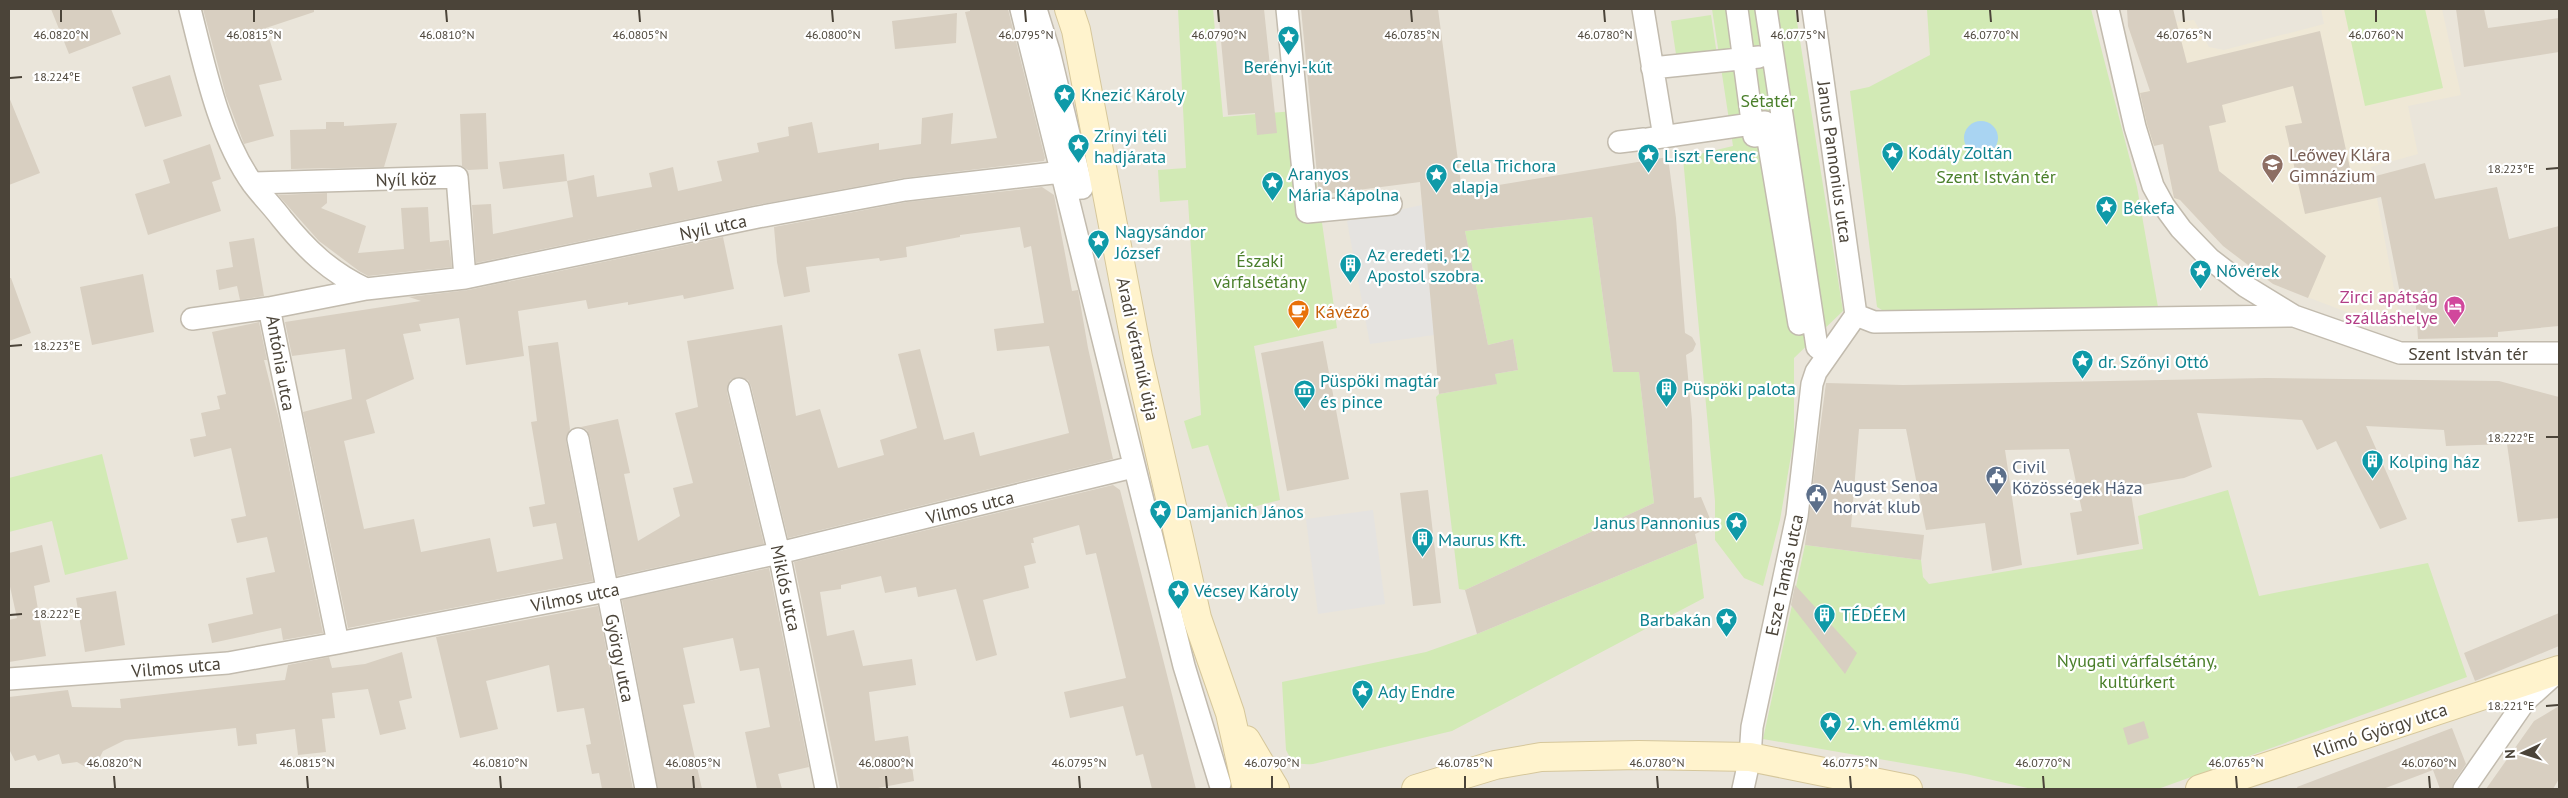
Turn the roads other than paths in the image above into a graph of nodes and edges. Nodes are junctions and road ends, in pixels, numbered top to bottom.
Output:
1 (190, 9) edge
2 (1021, 9) edge
3 (1036, 9) edge
4 (1069, 9) edge
5 (1287, 9) edge
6 (1643, 9) edge
7 (1737, 9) edge
8 (1766, 9) edge
9 (1813, 9) edge
10 (2108, 9) edge
11 (1772, 56) junction
12 (1745, 59) junction
13 (1652, 68) junction
14 (1782, 119) junction
15 (1752, 123) junction
16 (1652, 138) junction
17 (1619, 142) dead end
18 (1064, 180) junction
19 (252, 183) junction
20 (1391, 204) dead end
21 (327, 266) junction
22 (465, 278) junction
23 (366, 289) junction
24 (302, 301) junction
25 (269, 308) junction
26 (1856, 315) junction
27 (2294, 316) junction
28 (192, 319) dead end
29 (1799, 324) dead end
30 (2559, 353) edge
31 (1816, 354) junction
32 (739, 389) dead end
33 (578, 439) dead end
34 (1133, 468) junction
35 (779, 553) junction
36 (607, 591) junction
37 (338, 643) junction
38 (1184, 666) junction
39 (2559, 670) edge
40 (9, 679) edge
41 (1220, 686) junction
42 (1230, 713) junction
43 (1750, 757) junction
44 (1220, 784) dead end
45 (1422, 788) edge
46 (646, 789) edge
47 (826, 789) edge
48 (1247, 789) edge
49 (1275, 789) edge
50 (1744, 789) edge
51 (1908, 789) edge
52 (2200, 789) edge
53 (2464, 789) edge

1 - 19 street
2 - 18 street, Aradi vértanúk útja
3 - 18 street
4 - 41 street, Aradi vértanúk útja
5 - 20 street
6 - 13 street
7 - 12 street
8 - 11 street
9 - 26 street, Janus Pannonius utca
10 - 27 street, Szent István tér
11 - 12 street
11 - 14 street
12 - 13 street
12 - 15 street
13 - 16 street
14 - 15 street
14 - 31 street
15 - 16 street
15 - 29 street
16 - 17 street
18 - 22 street, Nyíl utca
18 - 34 street, Aradi vértanúk útja
19 - 21 street
19 - 22 street, Nyíl köz
21 - 23 street
21 - 24 street
22 - 23 street, Nyíl utca
23 - 24 street, Antónia utca
24 - 25 street, Antónia utca
25 - 28 street
25 - 37 street, Antónia utca
26 - 27 street, Szent István tér
26 - 31 street, Esze Tamás utca
27 - 30 street, Szent István tér
31 - 43 street, Esze Tamás utca
32 - 35 street, Miklós utca
33 - 36 street, György utca
34 - 35 street, Vilmos utca
34 - 38 street, Aradi vértanúk útja
35 - 36 street, Vilmos utca
35 - 47 street, Miklós utca
36 - 37 street, Vilmos utca
36 - 46 street, György utca
37 - 40 street, Vilmos utca
38 - 41 street
38 - 44 street, Aradi vértanúk útja
39 - 52 street, Klimó György utca
39 - 53 street
41 - 42 street, Aradi vértanúk útja
42 - 48 street, Aradi vértanúk útja
42 - 49 street, Aradi vértanúk útja
43 - 45 street
43 - 50 street, Esze Tamás utca
43 - 51 street

